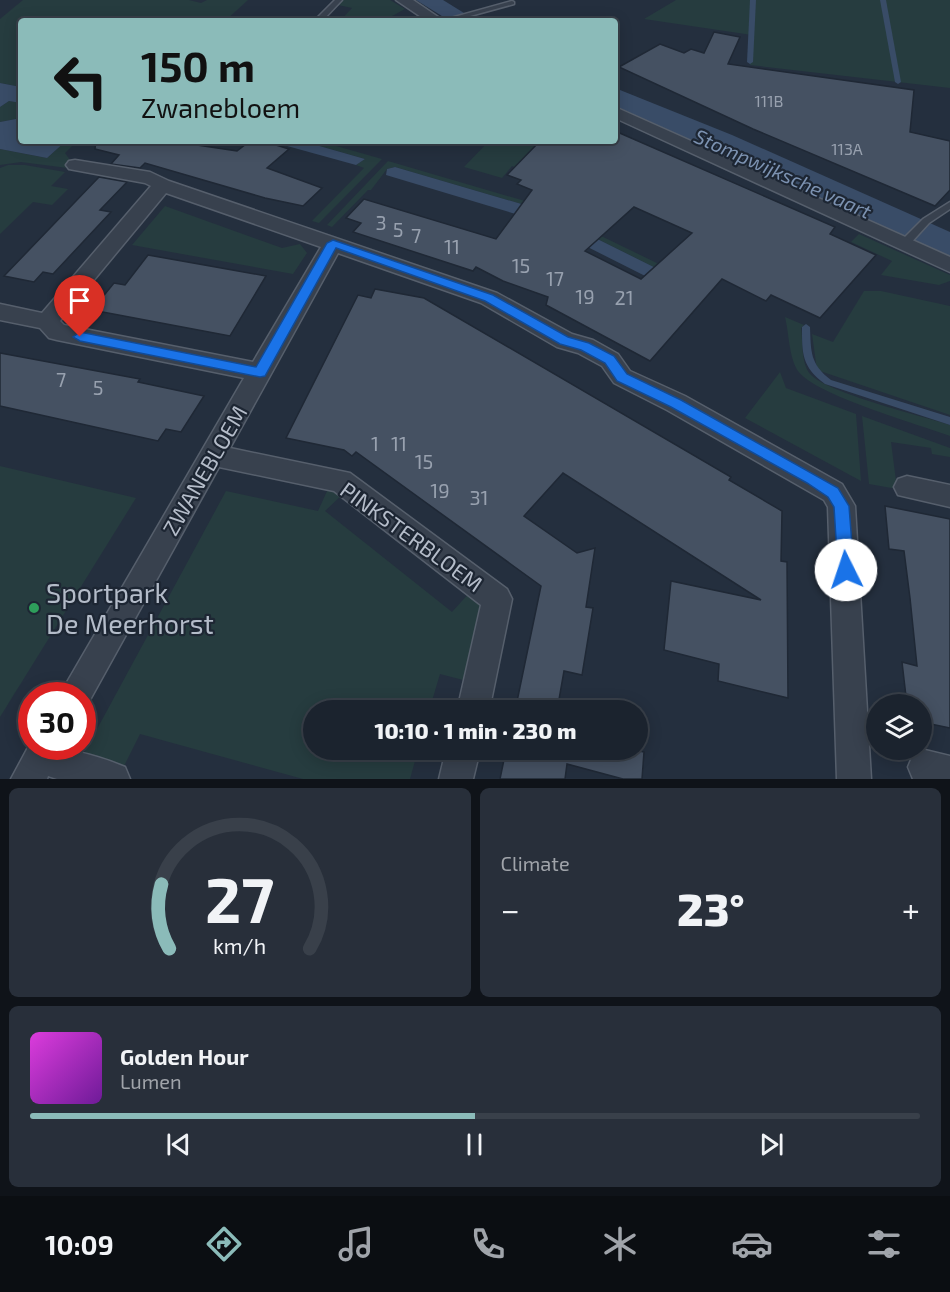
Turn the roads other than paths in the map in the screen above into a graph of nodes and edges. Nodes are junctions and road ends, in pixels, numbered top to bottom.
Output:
1 (339, 0) edge
2 (404, 0) edge
3 (491, 1) edge
4 (512, 3) dead end
5 (467, 14) junction
6 (321, 18) edge
7 (432, 18) edge
8 (454, 18) edge
9 (618, 113) edge
10 (75, 165) dead end
11 (162, 185) junction
12 (950, 205) edge
13 (906, 242) junction
14 (333, 243) junction
15 (950, 265) edge
16 (0, 312) edge
17 (47, 322) junction
18 (260, 372) junction
19 (212, 455) junction
20 (907, 486) dead end
21 (950, 496) edge
22 (83, 682) edge
23 (474, 700) edge
24 (461, 760) edge
25 (38, 761) edge
26 (113, 779) edge
27 (456, 779) edge
28 (854, 779) edge

1 - 6 lane
2 - 7 street
3 - 5 lane
4 - 5 lane
5 - 8 lane
9 - 13 street
10 - 11 street
11 - 14 street
11 - 17 street
12 - 13 lane
13 - 15 street
14 - 18 street, ZWANEBLOEM
14 - 28 street
16 - 17 street
17 - 18 street
18 - 19 street, ZWANEBLOEM
19 - 22 street, ZWANEBLOEM
19 - 23 street, PINKSTERBLOEM
20 - 21 street
24 - 27 street
25 - 26 street

